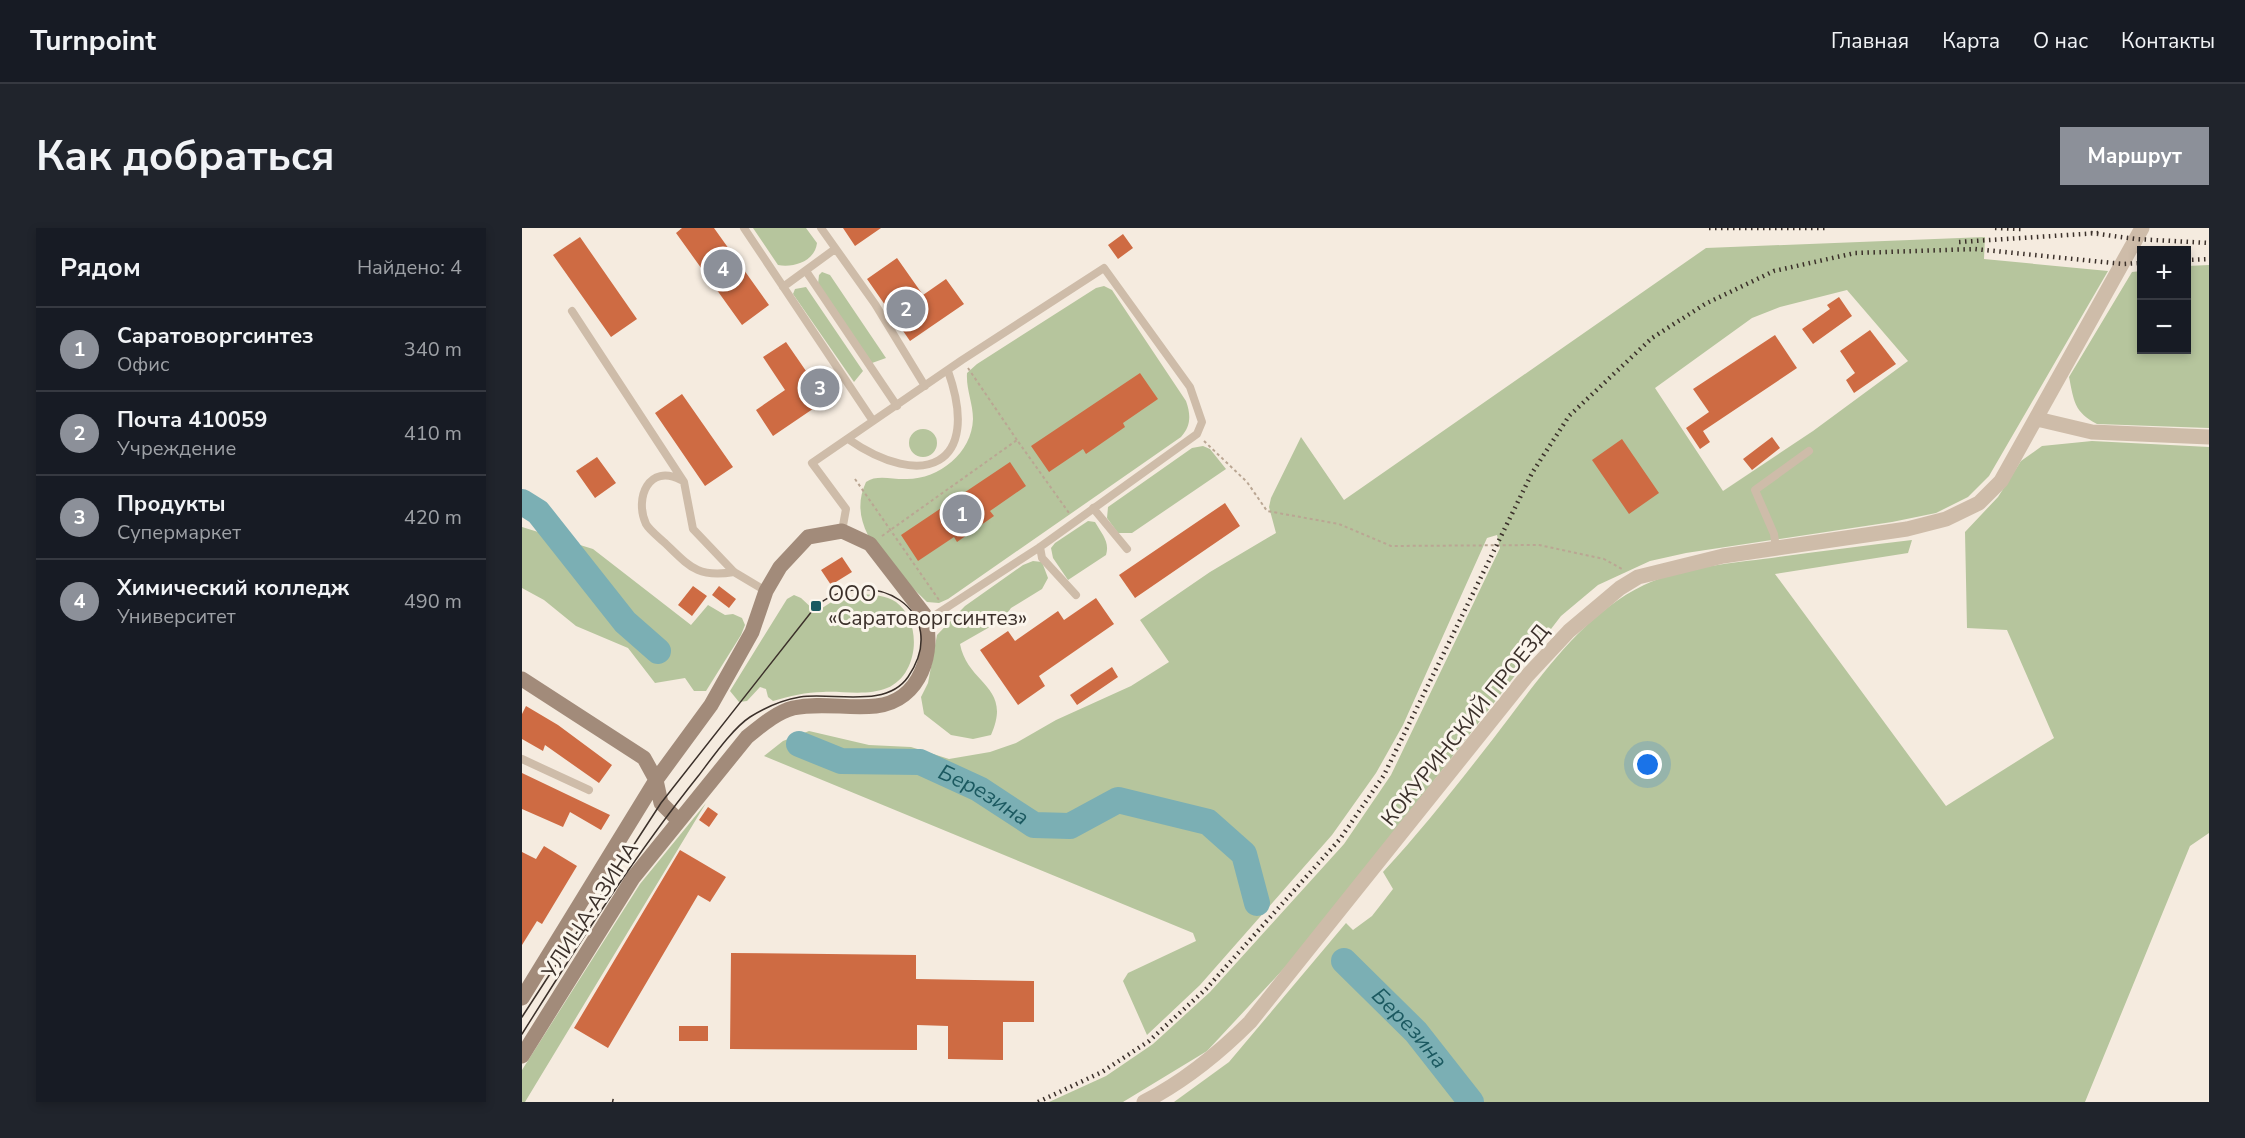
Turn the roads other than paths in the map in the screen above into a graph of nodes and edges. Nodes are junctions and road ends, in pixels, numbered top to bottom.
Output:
1 (744, 228) edge
2 (820, 228) edge
3 (2142, 228) edge
4 (835, 249) junction
5 (806, 271) junction
6 (783, 286) junction
7 (572, 311) dead end
8 (948, 371) junction
9 (926, 386) junction
10 (897, 406) junction
11 (2037, 419) junction
12 (873, 421) junction
13 (2209, 437) edge
14 (848, 439) junction
15 (1809, 451) dead end
16 (684, 482) junction
17 (1093, 508) junction
18 (842, 531) junction
19 (1040, 547) junction
20 (1776, 548) junction
21 (1127, 549) dead end
22 (734, 572) junction
23 (766, 591) junction
24 (1076, 595) dead end
25 (926, 621) junction
26 (523, 681) edge
27 (522, 759) edge
28 (656, 780) junction
29 (589, 790) dead end
30 (678, 819) junction
31 (522, 998) edge
32 (522, 1056) edge
33 (1144, 1102) edge

1 - 6 lane
2 - 4 lane
3 - 11 street, КОКУРИНСКИЙ ПРОЕЗД
4 - 5 lane
4 - 9 lane
5 - 6 lane
5 - 10 lane
6 - 12 lane
7 - 16 lane
8 - 9 lane
8 - 14 lane
8 - 17 lane
9 - 10 lane
10 - 12 lane
11 - 13 street
11 - 20 street, КОКУРИНСКИЙ ПРОЕЗД
12 - 14 lane
14 - 18 lane
15 - 20 lane
16 - 22 lane
16 - 22 lane
17 - 19 lane
17 - 21 lane
18 - 23 street, УЛИЦА АЗИНА
18 - 25 street
19 - 24 lane
19 - 25 lane
20 - 33 street, КОКУРИНСКИЙ ПРОЕЗД
22 - 23 lane
23 - 28 street, УЛИЦА АЗИНА
25 - 30 street, УЛИЦА АЗИНА
26 - 28 street
27 - 29 lane
28 - 30 street
28 - 31 street, УЛИЦА АЗИНА
30 - 32 street, УЛИЦА АЗИНА

